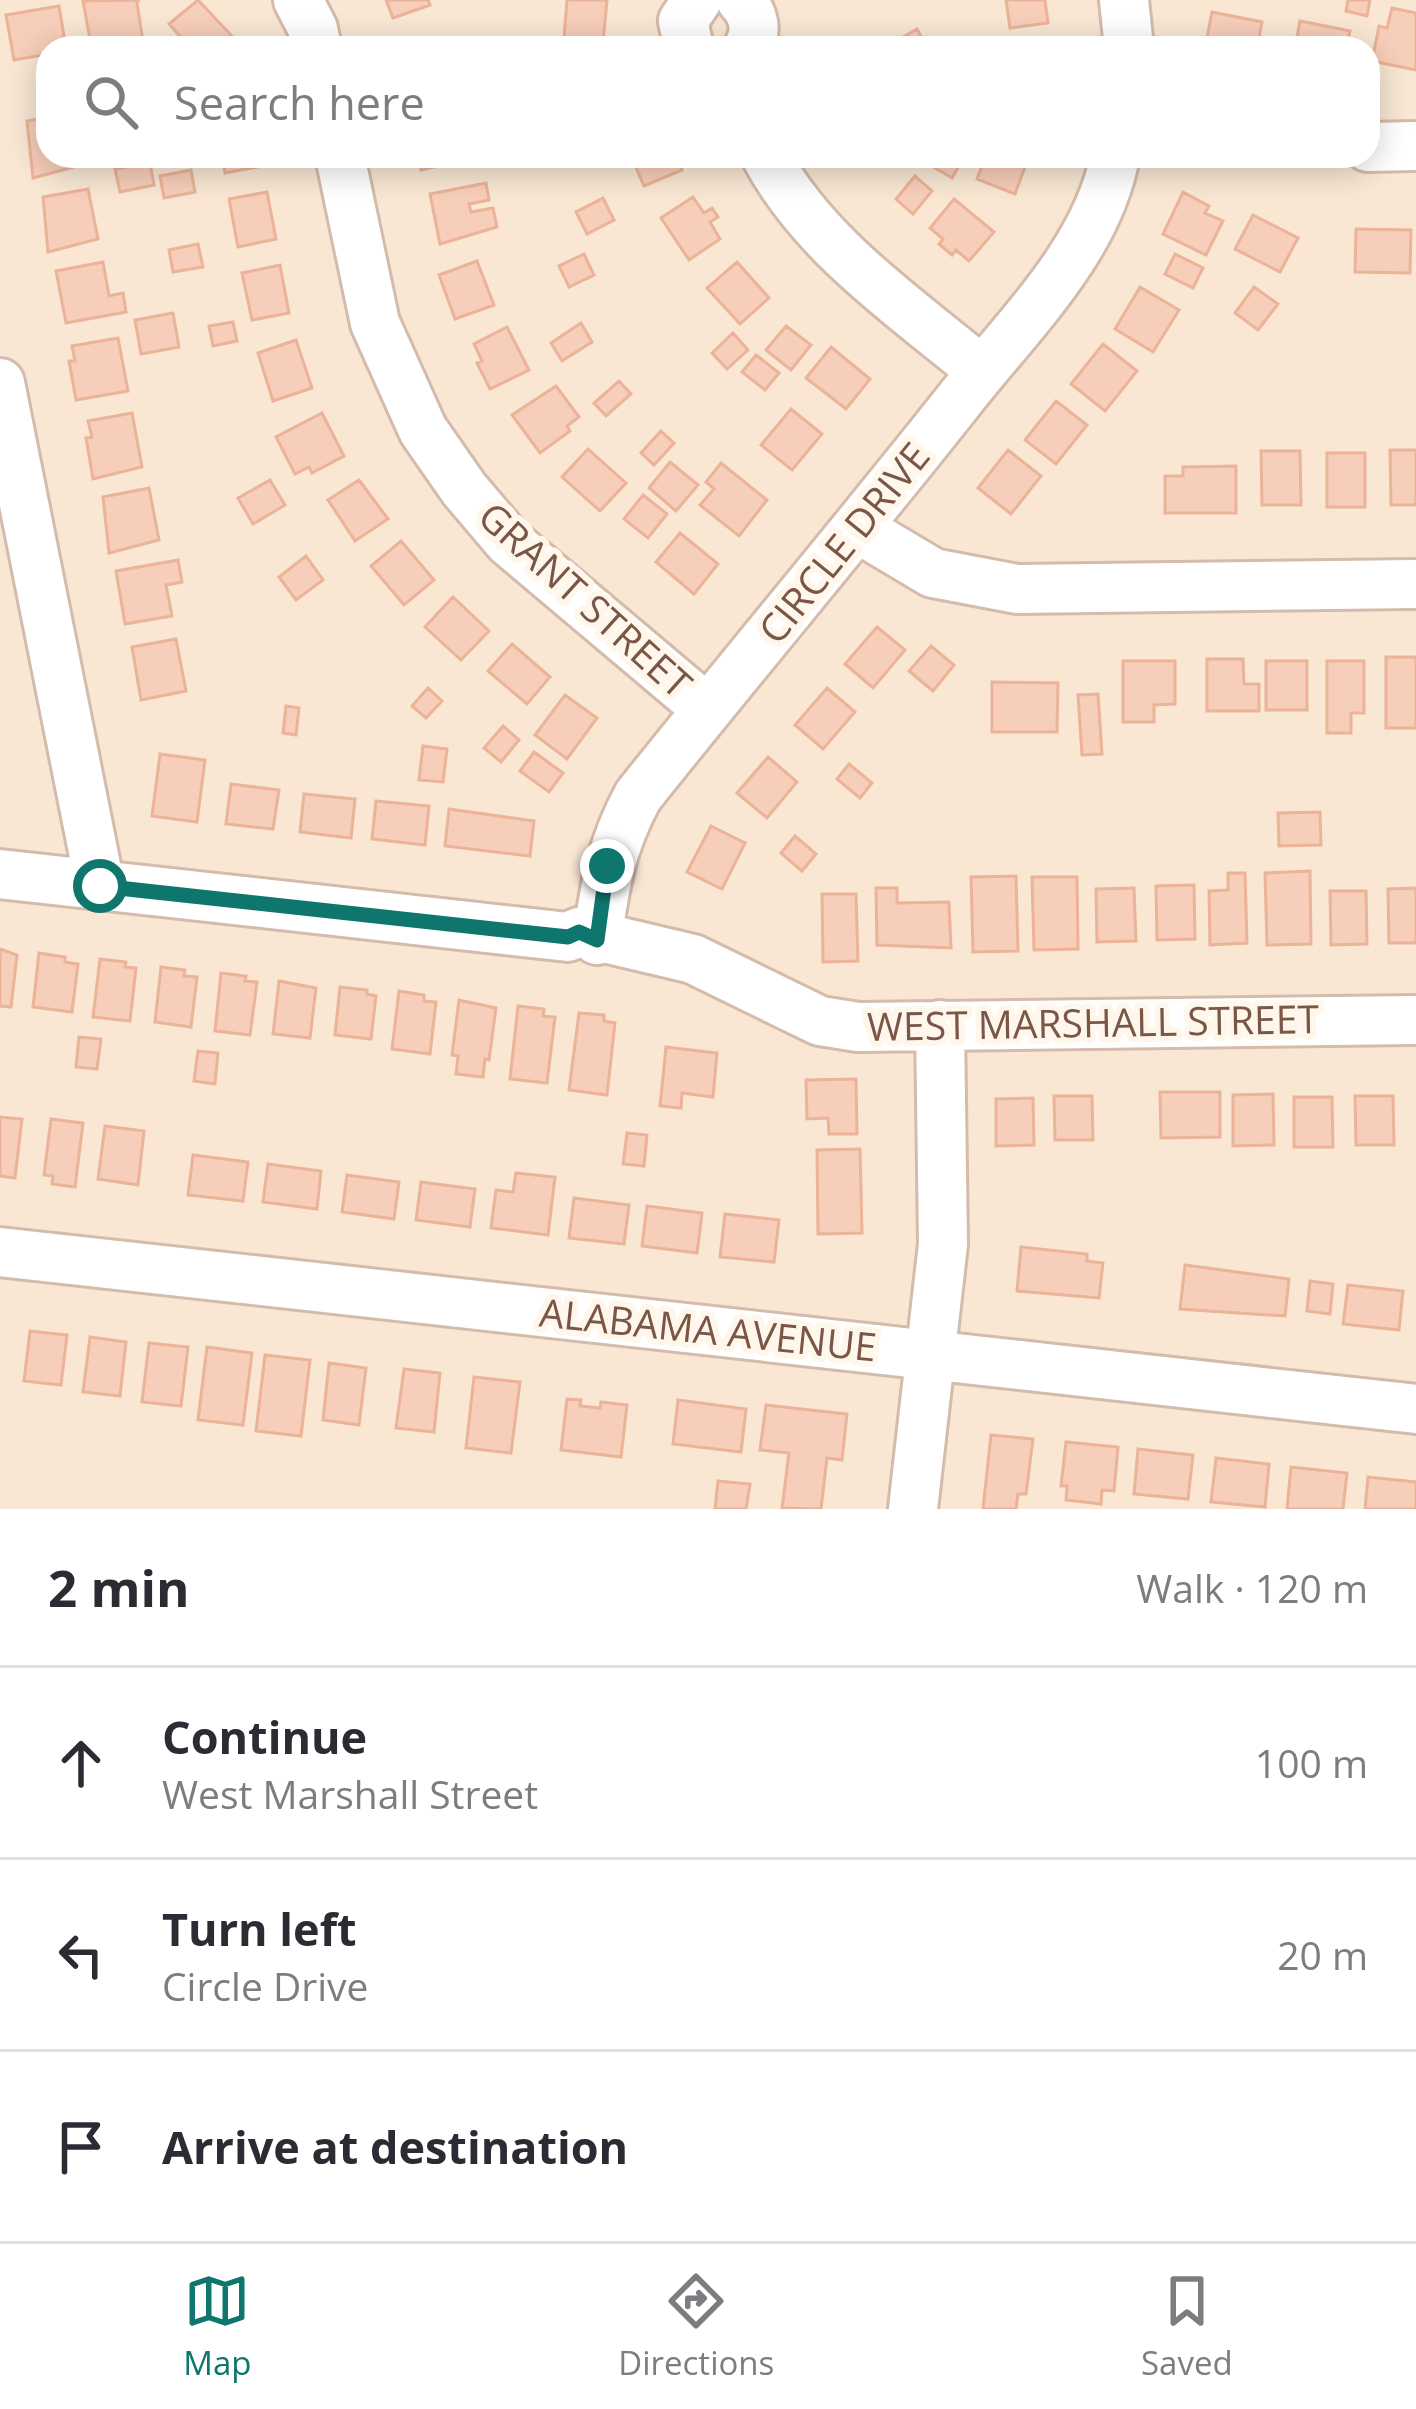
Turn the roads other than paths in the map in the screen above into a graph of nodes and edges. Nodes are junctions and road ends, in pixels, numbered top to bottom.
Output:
1 (298, 0) edge
2 (697, 0) edge
3 (741, 0) edge
4 (1124, 0) edge
5 (314, 36) edge
6 (686, 36) edge
7 (752, 36) edge
8 (1128, 36) edge
9 (1416, 146) edge
10 (1380, 147) edge
11 (343, 168) edge
12 (773, 168) edge
13 (1113, 168) edge
14 (982, 371) junction
15 (0, 383) edge
16 (859, 529) junction
17 (1416, 584) edge
18 (707, 710) junction
19 (0, 874) edge
20 (100, 886) junction
21 (597, 940) junction
22 (1416, 1020) edge
23 (940, 1025) junction
24 (0, 1252) edge
25 (930, 1355) junction
26 (1416, 1409) edge
27 (913, 1509) edge

1 - 5 street
2 - 6 street
3 - 7 street
4 - 8 street
9 - 10 street
11 - 18 street, GRANT STREET
12 - 14 street
13 - 14 street, CIRCLE DRIVE
14 - 16 street, CIRCLE DRIVE
15 - 20 street
16 - 17 street
16 - 18 street, CIRCLE DRIVE
18 - 21 street, CIRCLE DRIVE
19 - 20 street, WEST MARSHALL STREET
20 - 21 street, WEST MARSHALL STREET
21 - 23 street, WEST MARSHALL STREET
22 - 23 street, WEST MARSHALL STREET
23 - 25 street
24 - 25 street, ALABAMA AVENUE
25 - 26 street, ALABAMA AVENUE
25 - 27 street

